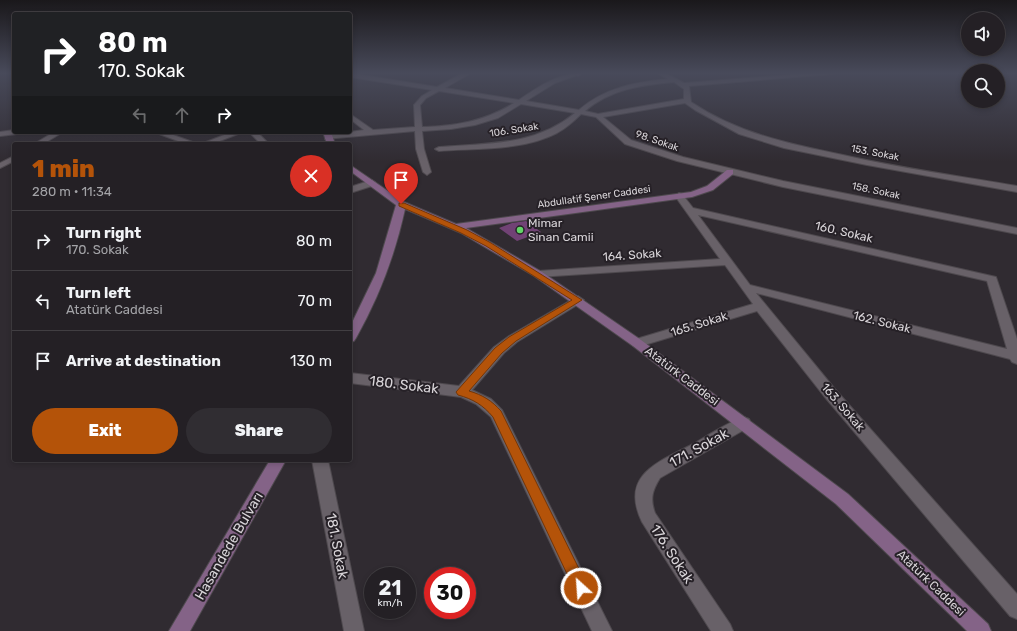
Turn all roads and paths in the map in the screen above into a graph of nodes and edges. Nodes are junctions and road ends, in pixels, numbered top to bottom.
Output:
1 (420, 102) edge
2 (518, 102) edge
3 (529, 102) edge
4 (591, 102) edge
5 (674, 102) edge
6 (690, 102) edge
7 (580, 111) junction
8 (598, 116) junction
9 (352, 118) edge
10 (419, 129) junction
11 (12, 132) edge
12 (371, 132) junction
13 (0, 134) edge
14 (55, 134) edge
15 (164, 134) edge
16 (233, 134) edge
17 (255, 134) edge
18 (329, 138) edge
19 (41, 142) edge
20 (188, 142) edge
21 (211, 142) edge
22 (263, 142) edge
23 (439, 149) dead end
24 (12, 159) edge
25 (0, 166) edge
26 (352, 168) edge
27 (427, 172) dead end
28 (730, 172) junction
29 (372, 183) junction
30 (352, 189) edge
31 (1017, 189) edge
32 (680, 196) junction
33 (401, 204) junction
34 (690, 210) junction
35 (454, 227) junction
36 (1017, 231) edge
37 (728, 262) junction
38 (538, 274) junction
39 (746, 287) junction
40 (578, 300) junction
41 (760, 306) junction
42 (352, 334) edge
43 (637, 343) junction
44 (1017, 357) edge
45 (352, 378) edge
46 (462, 392) junction
47 (744, 423) junction
48 (277, 462) edge
49 (320, 462) edge
50 (654, 473) joint
51 (1017, 609) edge
52 (179, 631) edge
53 (354, 631) edge
54 (602, 631) edge
55 (724, 631) edge
56 (981, 631) edge

1 - 10 street
2 - 10 street
3 - 7 street, 98. Sokak
4 - 7 street, 106. Sokak
5 - 8 street
6 - 31 street, 153. Sokak
7 - 8 street, 98. Sokak
7 - 23 street, 106. Sokak
8 - 28 street, 98. Sokak
9 - 12 street
10 - 12 street
10 - 27 street
11 - 13 street
12 - 18 street
14 - 19 street
15 - 20 street
16 - 21 street
17 - 22 street
24 - 25 street
26 - 29 street, Atatürk Caddesi
28 - 32 street, Abdullatif Şener Caddesi
28 - 36 street, 158. Sokak
29 - 30 street
29 - 33 street, Atatürk Caddesi
32 - 34 street, 163. Sokak
32 - 35 street, Abdullatif Şener Caddesi
33 - 35 street, Atatürk Caddesi
33 - 42 street
34 - 37 street, 163. Sokak
34 - 44 street, 160. Sokak
35 - 38 street, Atatürk Caddesi
37 - 38 street, 164. Sokak
37 - 39 street, 163. Sokak
38 - 40 street, Atatürk Caddesi
39 - 41 street, 163. Sokak
39 - 44 street, 162. Sokak
40 - 43 street, Atatürk Caddesi
40 - 46 street
41 - 43 street, 165. Sokak
41 - 51 street, 163. Sokak
43 - 47 street, Atatürk Caddesi
45 - 46 street, 180. Sokak
46 - 54 street, 180. Sokak
47 - 50 street, 171. Sokak
47 - 56 street, Atatürk Caddesi
48 - 52 street, Hasandede Bulvarı
49 - 53 street, 181. Sokak
50 - 55 street, 176. Sokak

